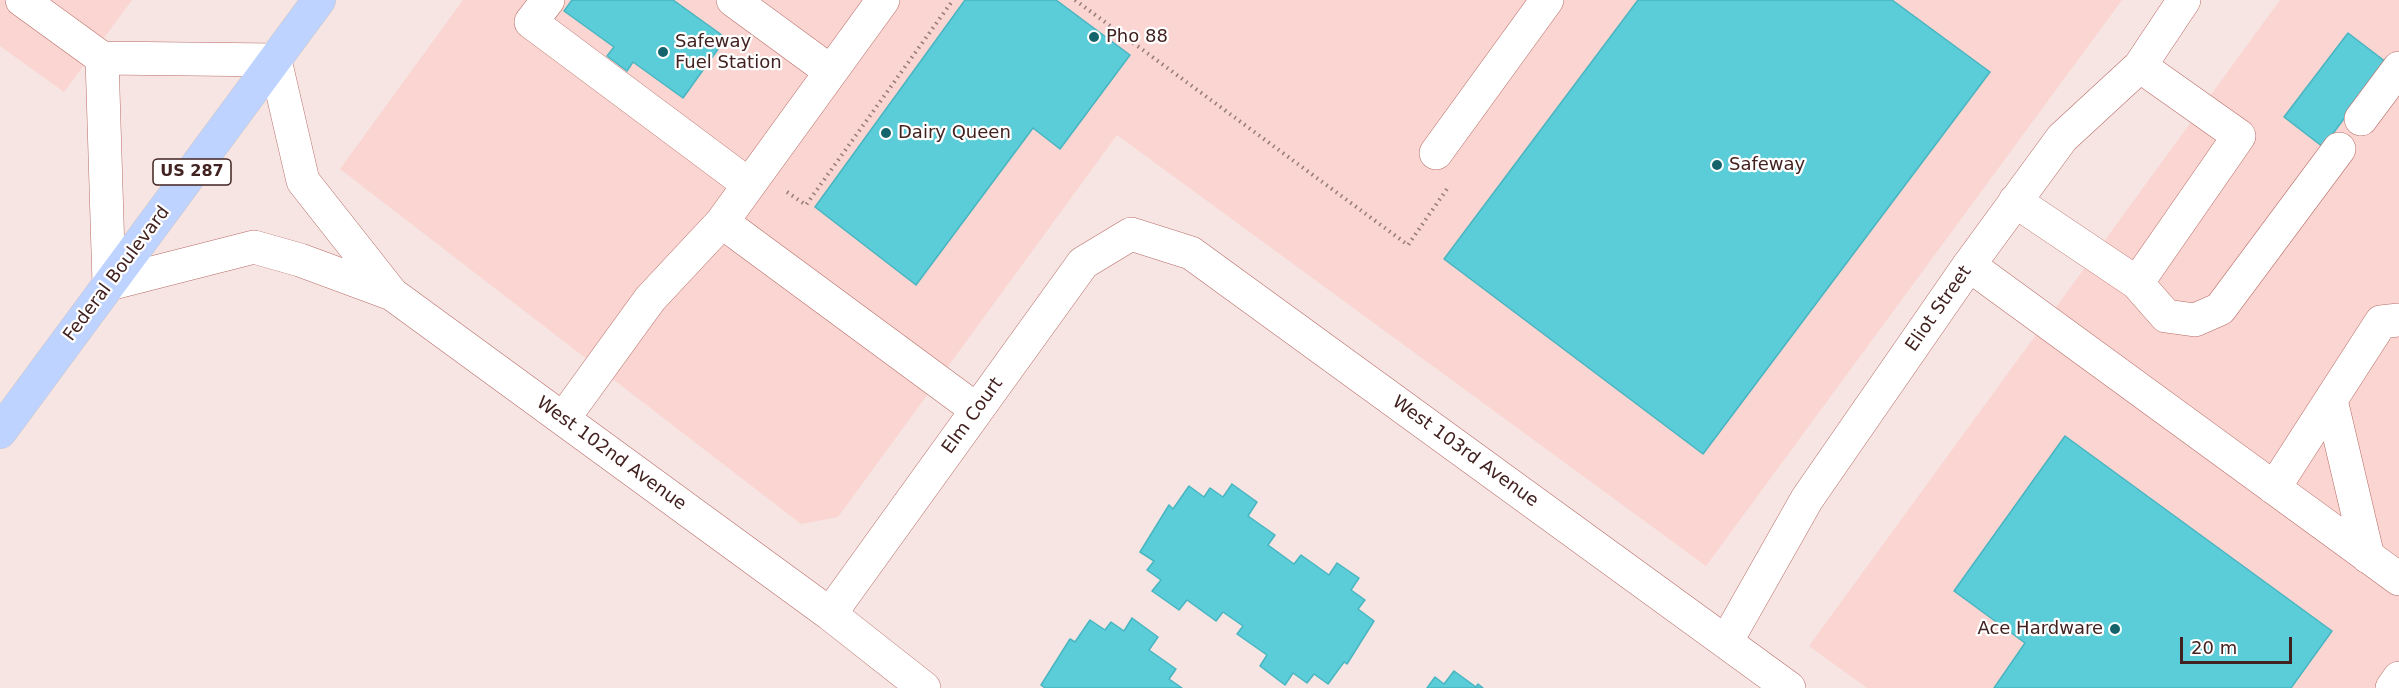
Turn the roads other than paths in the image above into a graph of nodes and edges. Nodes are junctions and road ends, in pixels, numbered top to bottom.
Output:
1 (22, 0) edge
2 (319, 0) edge
3 (548, 0) edge
4 (733, 0) edge
5 (882, 0) edge
6 (1547, 0) edge
7 (2184, 0) edge
8 (102, 58) junction
9 (275, 60) junction
10 (2140, 66) junction
11 (2399, 68) edge
12 (830, 71) junction
13 (2361, 119) dead end
14 (2339, 149) dead end
15 (1436, 153) dead end
16 (753, 178) junction
17 (2015, 201) junction
18 (722, 222) junction
19 (1131, 234) joint
20 (1969, 265) junction
21 (2137, 283) junction
22 (110, 284) junction
23 (392, 294) junction
24 (2399, 321) edge
25 (2331, 400) junction
26 (977, 410) junction
27 (563, 419) junction
28 (0, 432) edge
29 (2274, 488) junction
30 (2368, 557) junction
31 (2399, 579) edge
32 (830, 614) junction
33 (1726, 642) junction
34 (2399, 678) edge
35 (924, 688) edge
36 (1789, 688) edge
37 (2392, 688) edge

1 - 8 street
2 - 9 main road, Federal Boulevard / US 287
3 - 16 street
4 - 12 street
5 - 12 street
6 - 15 street
7 - 10 street, Eliot Street
8 - 9 street
8 - 22 street
9 - 22 main road, Federal Boulevard / US 287
9 - 23 street, West 102nd Avenue
10 - 17 street, Eliot Street
10 - 21 street
11 - 13 street
12 - 16 street
14 - 21 street
16 - 18 street
17 - 20 street, Eliot Street
17 - 21 street
18 - 26 street
18 - 27 street
19 - 26 street, Elm Court
19 - 33 street, West 103rd Avenue
20 - 29 street
20 - 33 street, Eliot Street
22 - 23 street, West 102nd Avenue
22 - 28 main road, Federal Boulevard / US 287
23 - 27 street, West 102nd Avenue
24 - 25 street
25 - 29 street
25 - 30 street
26 - 32 street, Elm Court
27 - 32 street, West 102nd Avenue
29 - 30 street
30 - 31 street
32 - 35 street, West 102nd Avenue
33 - 36 street, West 103rd Avenue
34 - 37 street

